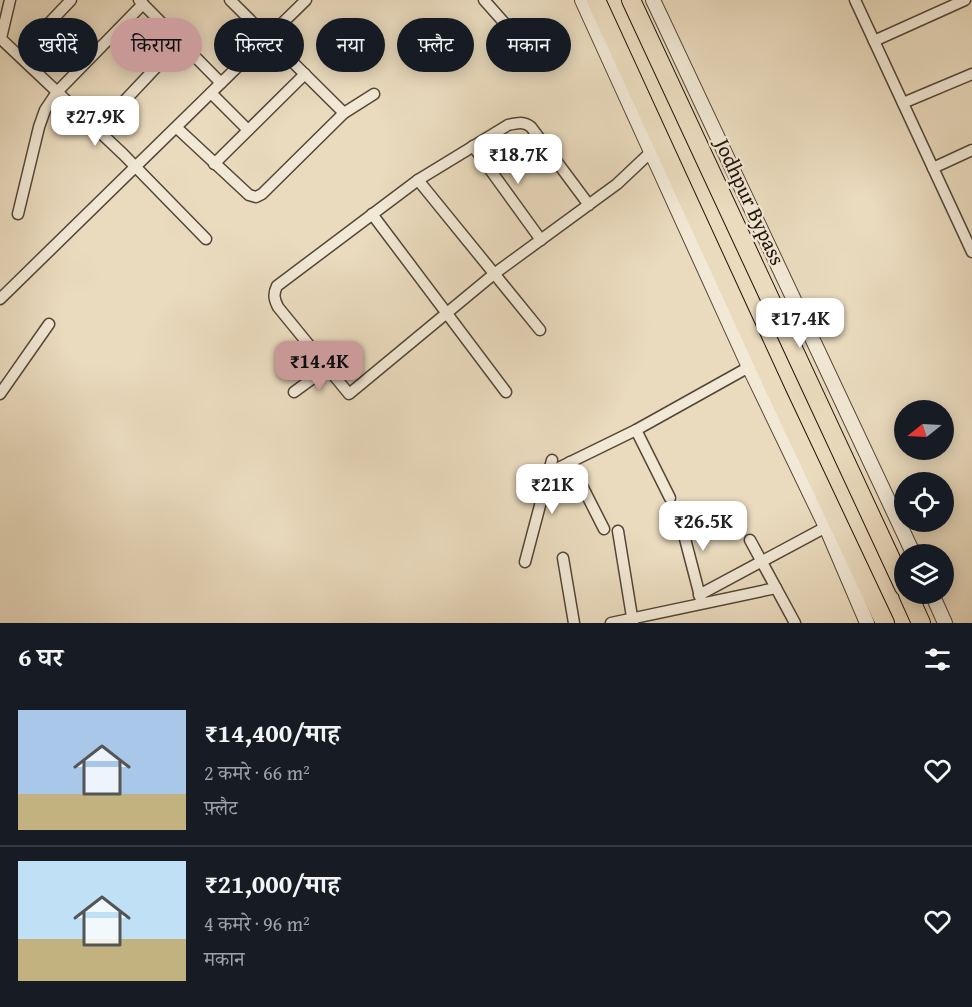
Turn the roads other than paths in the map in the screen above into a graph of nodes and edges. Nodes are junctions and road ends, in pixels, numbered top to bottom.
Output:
1 (10, 0) edge
2 (71, 0) edge
3 (230, 0) edge
4 (306, 0) edge
5 (484, 0) edge
6 (582, 0) edge
7 (596, 0) edge
8 (631, 0) edge
9 (653, 0) edge
10 (855, 0) edge
11 (965, 0) edge
12 (141, 2) edge
13 (54, 18) edge
14 (157, 18) edge
15 (248, 18) edge
16 (288, 18) edge
17 (500, 18) edge
18 (0, 38) edge
19 (874, 41) junction
20 (18, 55) edge
21 (202, 64) edge
22 (36, 72) edge
23 (152, 72) edge
24 (232, 72) edge
25 (305, 74) joint
26 (972, 74) edge
27 (221, 83) junction
28 (57, 92) junction
29 (211, 93) junction
30 (374, 94) dead end
31 (903, 103) junction
32 (344, 113) junction
33 (177, 128) junction
34 (97, 130) junction
35 (248, 130) junction
36 (473, 146) junction
37 (972, 150) edge
38 (652, 151) junction
39 (214, 164) junction
40 (136, 167) junction
41 (933, 168) junction
42 (418, 180) junction
43 (589, 205) junction
44 (18, 214) dead end
45 (372, 214) junction
46 (206, 239) dead end
47 (541, 240) junction
48 (972, 252) edge
49 (494, 274) junction
50 (0, 299) edge
51 (447, 313) junction
52 (49, 324) dead end
53 (540, 330) dead end
54 (749, 367) junction
55 (327, 368) junction
56 (294, 392) dead end
57 (506, 392) dead end
58 (0, 394) edge
59 (636, 430) junction
60 (552, 460) dead end
61 (570, 462) junction
62 (548, 473) junction
63 (670, 498) dead end
64 (677, 508) dead end
65 (826, 527) junction
66 (604, 529) dead end
67 (618, 531) dead end
68 (750, 540) dead end
69 (909, 544) edge
70 (563, 558) dead end
71 (525, 562) dead end
72 (762, 562) junction
73 (894, 565) edge
74 (776, 588) junction
75 (700, 599) junction
76 (912, 604) edge
77 (936, 604) edge
78 (633, 621) edge
79 (574, 623) edge
80 (611, 623) edge
81 (795, 623) edge
82 (867, 623) edge
83 (885, 623) edge
84 (921, 623) edge
85 (945, 623) edge

1 - 18 street
2 - 13 street
3 - 15 street
4 - 16 street
5 - 17 street
6 - 38 street
7 - 83 highway
8 - 73 highway, Jodhpur Bypass
9 - 69 street
10 - 19 street
11 - 19 street
12 - 14 street
12 - 28 street
18 - 20 street
19 - 31 street
21 - 27 street
22 - 28 street
23 - 34 street
24 - 27 street
25 - 32 street
25 - 35 street
26 - 31 street
27 - 29 street
28 - 34 street
28 - 44 street
29 - 33 street
29 - 35 street
30 - 32 street
31 - 41 street
32 - 39 street
33 - 39 street
33 - 40 street
34 - 40 street
35 - 39 street
36 - 42 street
36 - 43 street
36 - 47 street
37 - 41 street
38 - 43 street
38 - 54 street
40 - 46 street
40 - 50 street
41 - 48 street
42 - 45 street
42 - 49 street
43 - 47 street
45 - 51 street
45 - 55 street
47 - 49 street
49 - 51 street
49 - 53 street
51 - 55 street
51 - 57 street
52 - 58 street
54 - 59 street
54 - 65 street
55 - 56 street
59 - 61 street
59 - 63 street
60 - 62 street
61 - 62 street
61 - 66 street
62 - 71 street
64 - 75 street
65 - 72 street
65 - 82 street
67 - 78 street
68 - 72 street
70 - 79 street
72 - 74 street
72 - 75 street
74 - 75 street
74 - 81 street
75 - 78 street
76 - 84 highway
77 - 85 street
78 - 80 street

